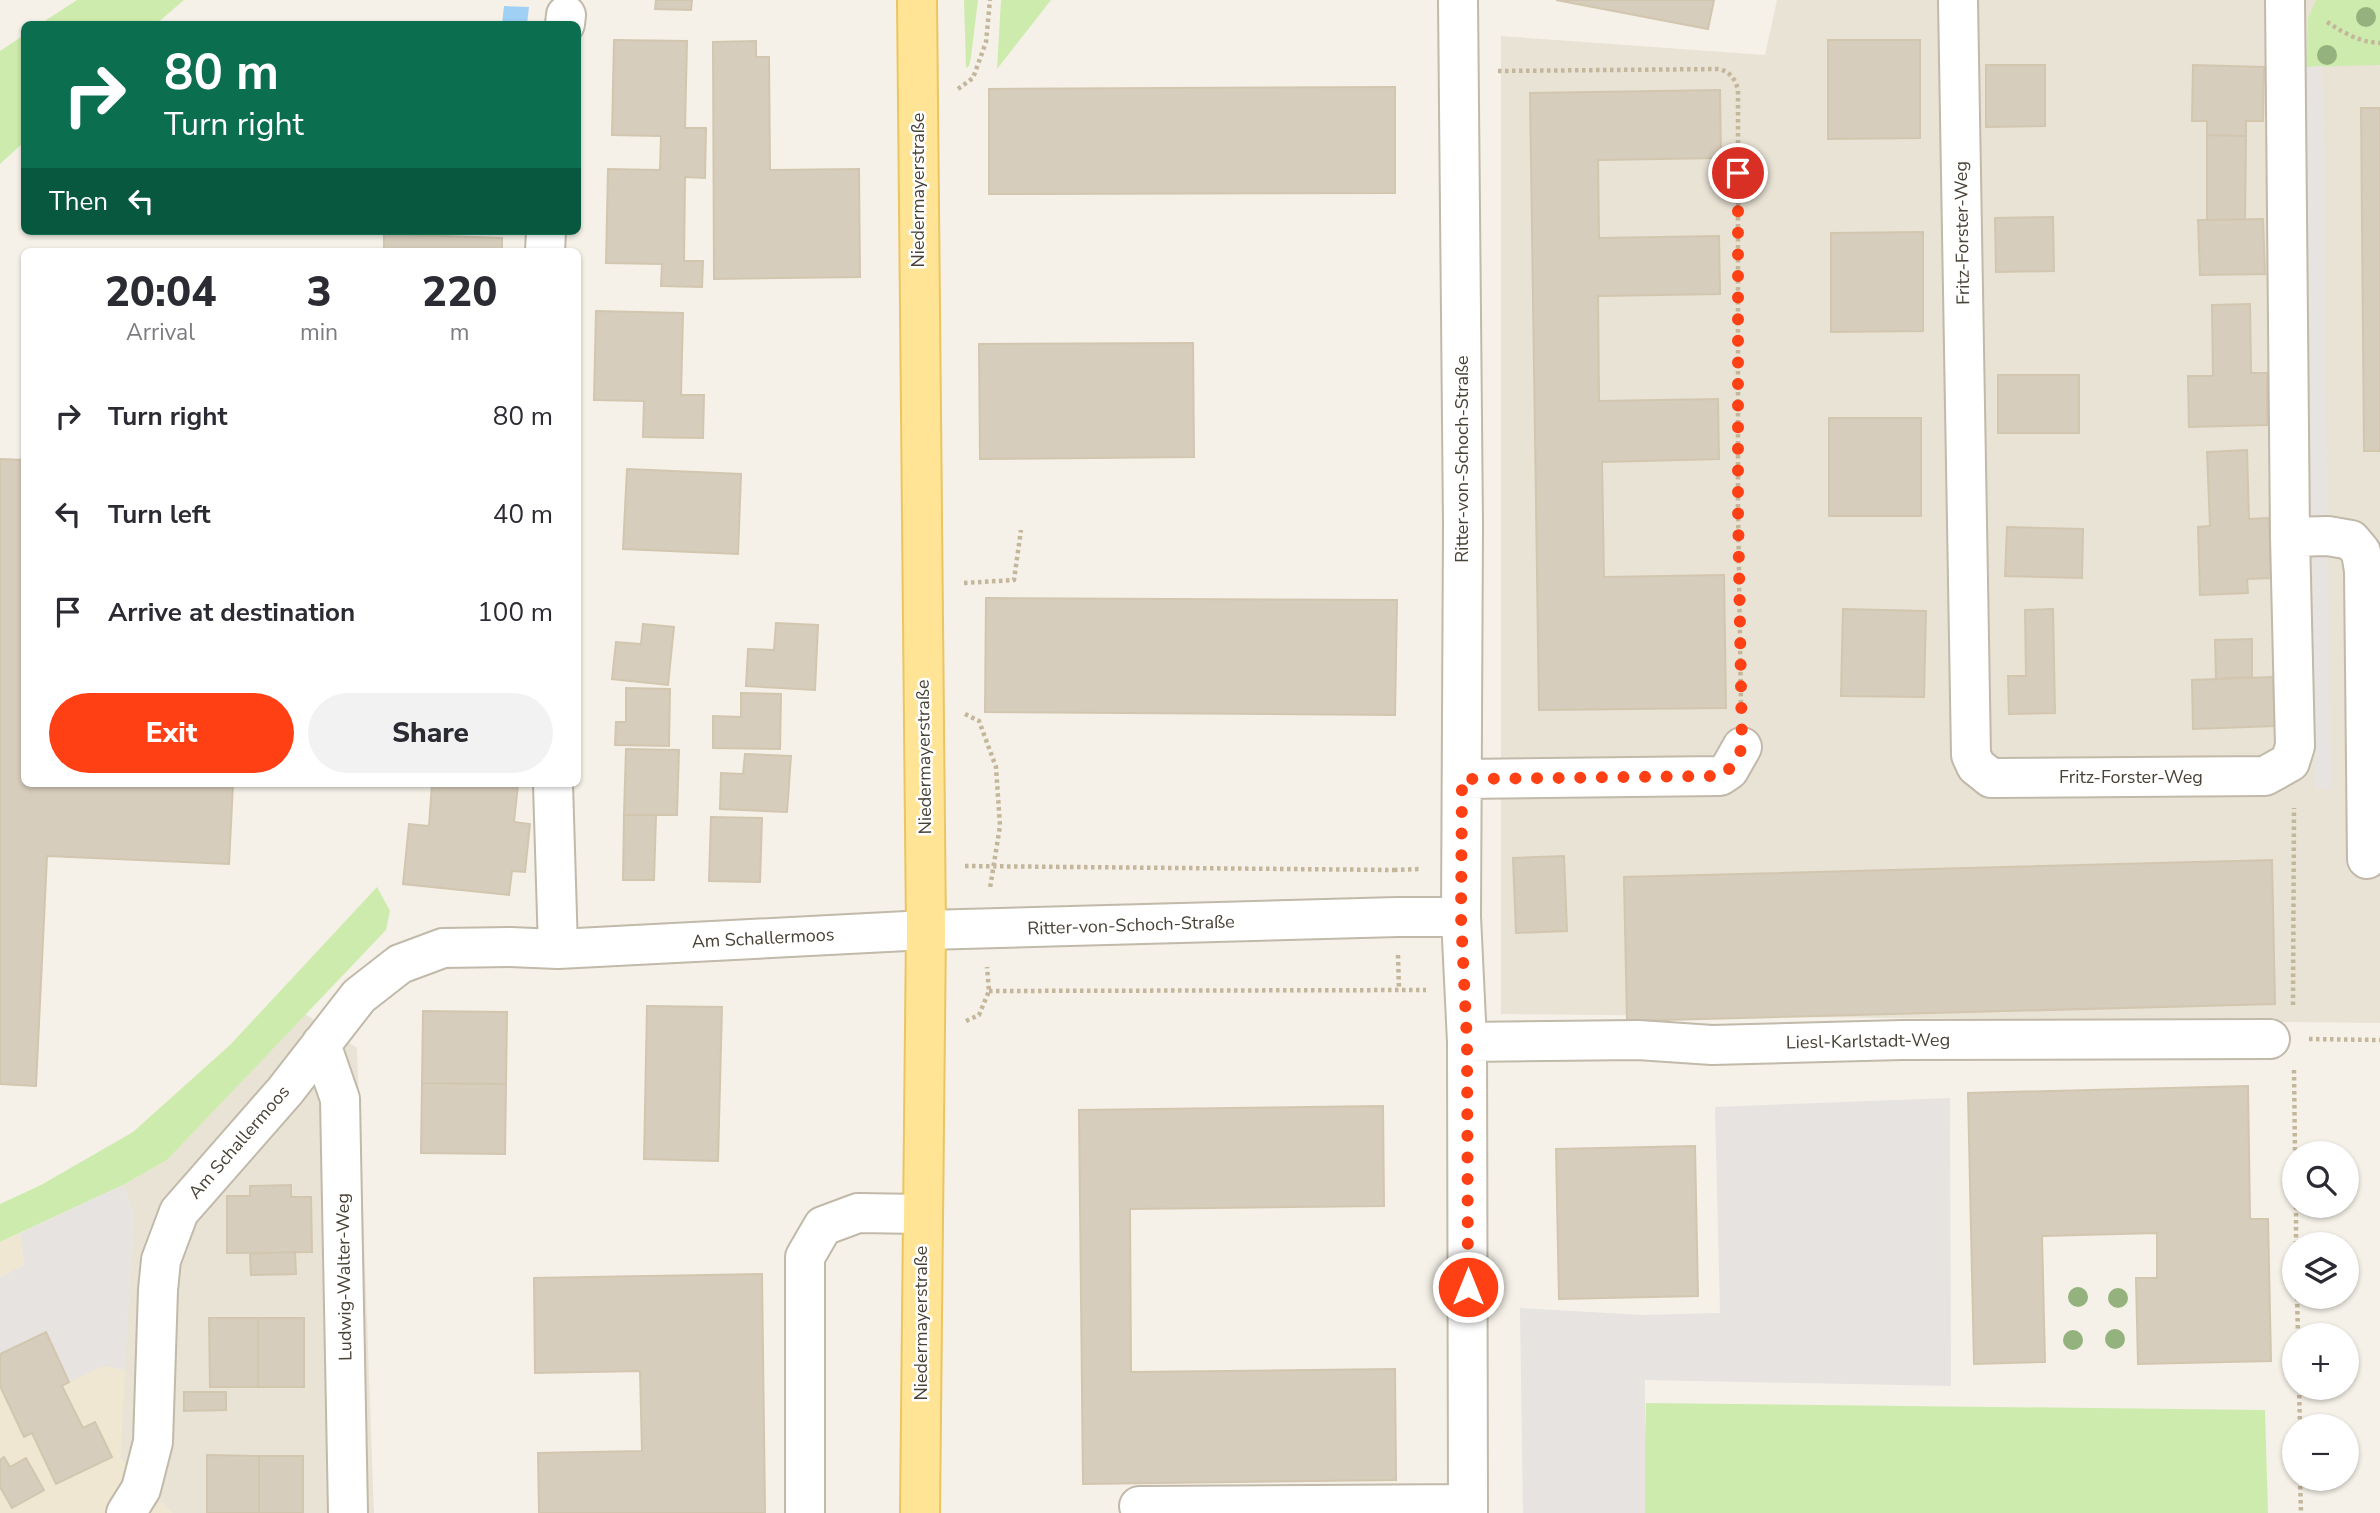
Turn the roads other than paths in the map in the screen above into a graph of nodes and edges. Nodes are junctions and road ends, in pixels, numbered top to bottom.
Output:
1 (917, 0) edge
2 (1458, 0) edge
3 (1958, 0) edge
4 (2302, 8) edge
5 (2290, 537) junction
6 (1742, 747) road end
7 (1462, 779) junction
8 (553, 787) edge
9 (2367, 859) dead end
10 (1461, 917) junction
11 (926, 930) junction
12 (558, 949) junction
13 (2281, 1039) road end
14 (1467, 1042) junction
15 (321, 1044) junction
16 (922, 1214) junction
17 (1139, 1506) dead end
18 (1468, 1508) edge
19 (126, 1513) edge
20 (348, 1513) edge
21 (804, 1513) edge
22 (920, 1513) edge

1 - 11 main road, Niedermayerstraße
2 - 7 street, Ritter-von-Schoch-Straße
3 - 5 street, Fritz-Forster-Weg
4 - 5 street
5 - 9 street
6 - 7 street
7 - 10 street, Ritter-von-Schoch-Straße
8 - 12 street
10 - 11 street, Ritter-von-Schoch-Straße
10 - 14 street, Ritter-von-Schoch-Straße
11 - 12 street, Am Schallermoos
11 - 16 main road, Niedermayerstraße
12 - 15 street, Am Schallermoos
13 - 14 street, Liesl-Karlstadt-Weg
14 - 18 street, Ritter-von-Schoch-Straße
15 - 19 street, Am Schallermoos
15 - 20 street, Ludwig-Walter-Weg
16 - 21 street
16 - 22 main road, Niedermayerstraße
17 - 18 street

